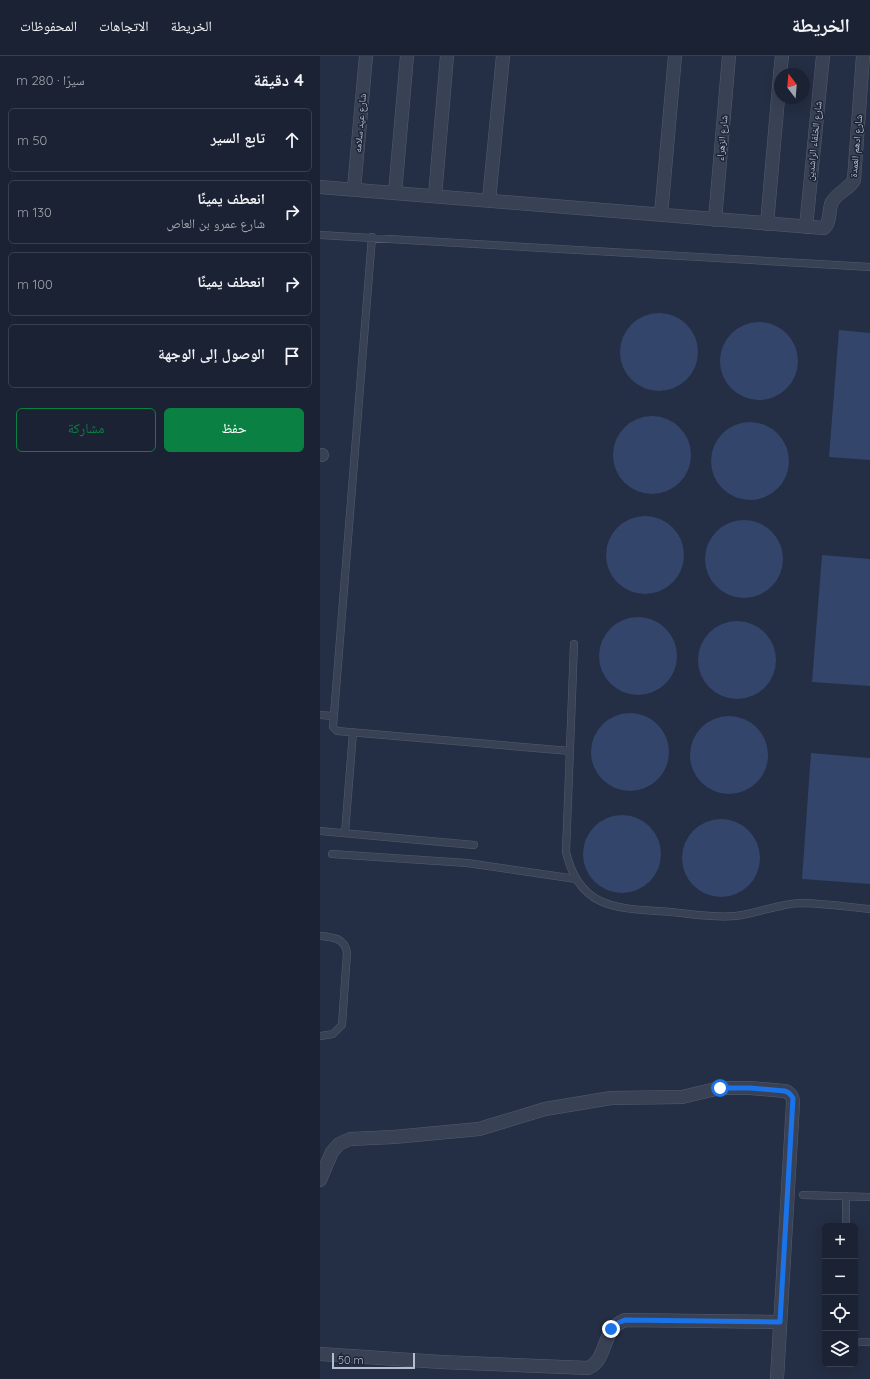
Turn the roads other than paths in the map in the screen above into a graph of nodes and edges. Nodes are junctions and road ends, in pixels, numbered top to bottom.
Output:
1 (366, 56) edge
2 (407, 56) edge
3 (446, 56) edge
4 (503, 56) edge
5 (675, 56) edge
6 (729, 56) edge
7 (782, 56) edge
8 (823, 56) edge
9 (863, 56) edge
10 (781, 68) edge
11 (777, 104) edge
12 (320, 187) edge
13 (354, 189) junction
14 (395, 193) junction
15 (435, 196) junction
16 (489, 200) junction
17 (661, 214) junction
18 (715, 220) junction
19 (767, 224) junction
20 (806, 227) junction
21 (320, 235) edge
22 (372, 237) junction
23 (870, 267) edge
24 (574, 644) dead end
25 (320, 715) edge
26 (333, 716) junction
27 (353, 732) junction
28 (570, 751) junction
29 (320, 831) edge
30 (345, 833) junction
31 (474, 844) dead end
32 (332, 854) dead end
33 (576, 879) junction
34 (870, 909) edge
35 (320, 936) edge
36 (320, 1036) edge
37 (320, 1180) edge
38 (803, 1195) dead end
39 (846, 1196) junction
40 (870, 1197) edge
41 (846, 1223) edge
42 (780, 1322) junction
43 (861, 1342) dead end
44 (870, 1342) edge
45 (320, 1354) edge
46 (777, 1379) edge

1 - 13 street, شارع عيد سلامه
2 - 14 street
3 - 15 street
4 - 16 street
5 - 17 street
6 - 18 street, شارع الزهراء
7 - 10 street
8 - 20 street, شارع الخلفاء الراشدين
9 - 20 street, شارع ادهم العمدة
11 - 19 street
12 - 13 street
13 - 14 street
14 - 15 street
15 - 16 street
16 - 17 street
17 - 18 street
18 - 19 street
19 - 20 street
21 - 22 lane
22 - 23 lane
22 - 26 lane
24 - 28 lane
25 - 26 lane
26 - 27 lane
27 - 28 lane
27 - 30 lane
28 - 33 lane
29 - 30 lane
30 - 31 lane
32 - 33 lane
33 - 34 lane
35 - 36 lane
37 - 42 street
38 - 39 lane
39 - 40 lane
39 - 41 lane
42 - 45 street
42 - 46 street
43 - 44 lane

